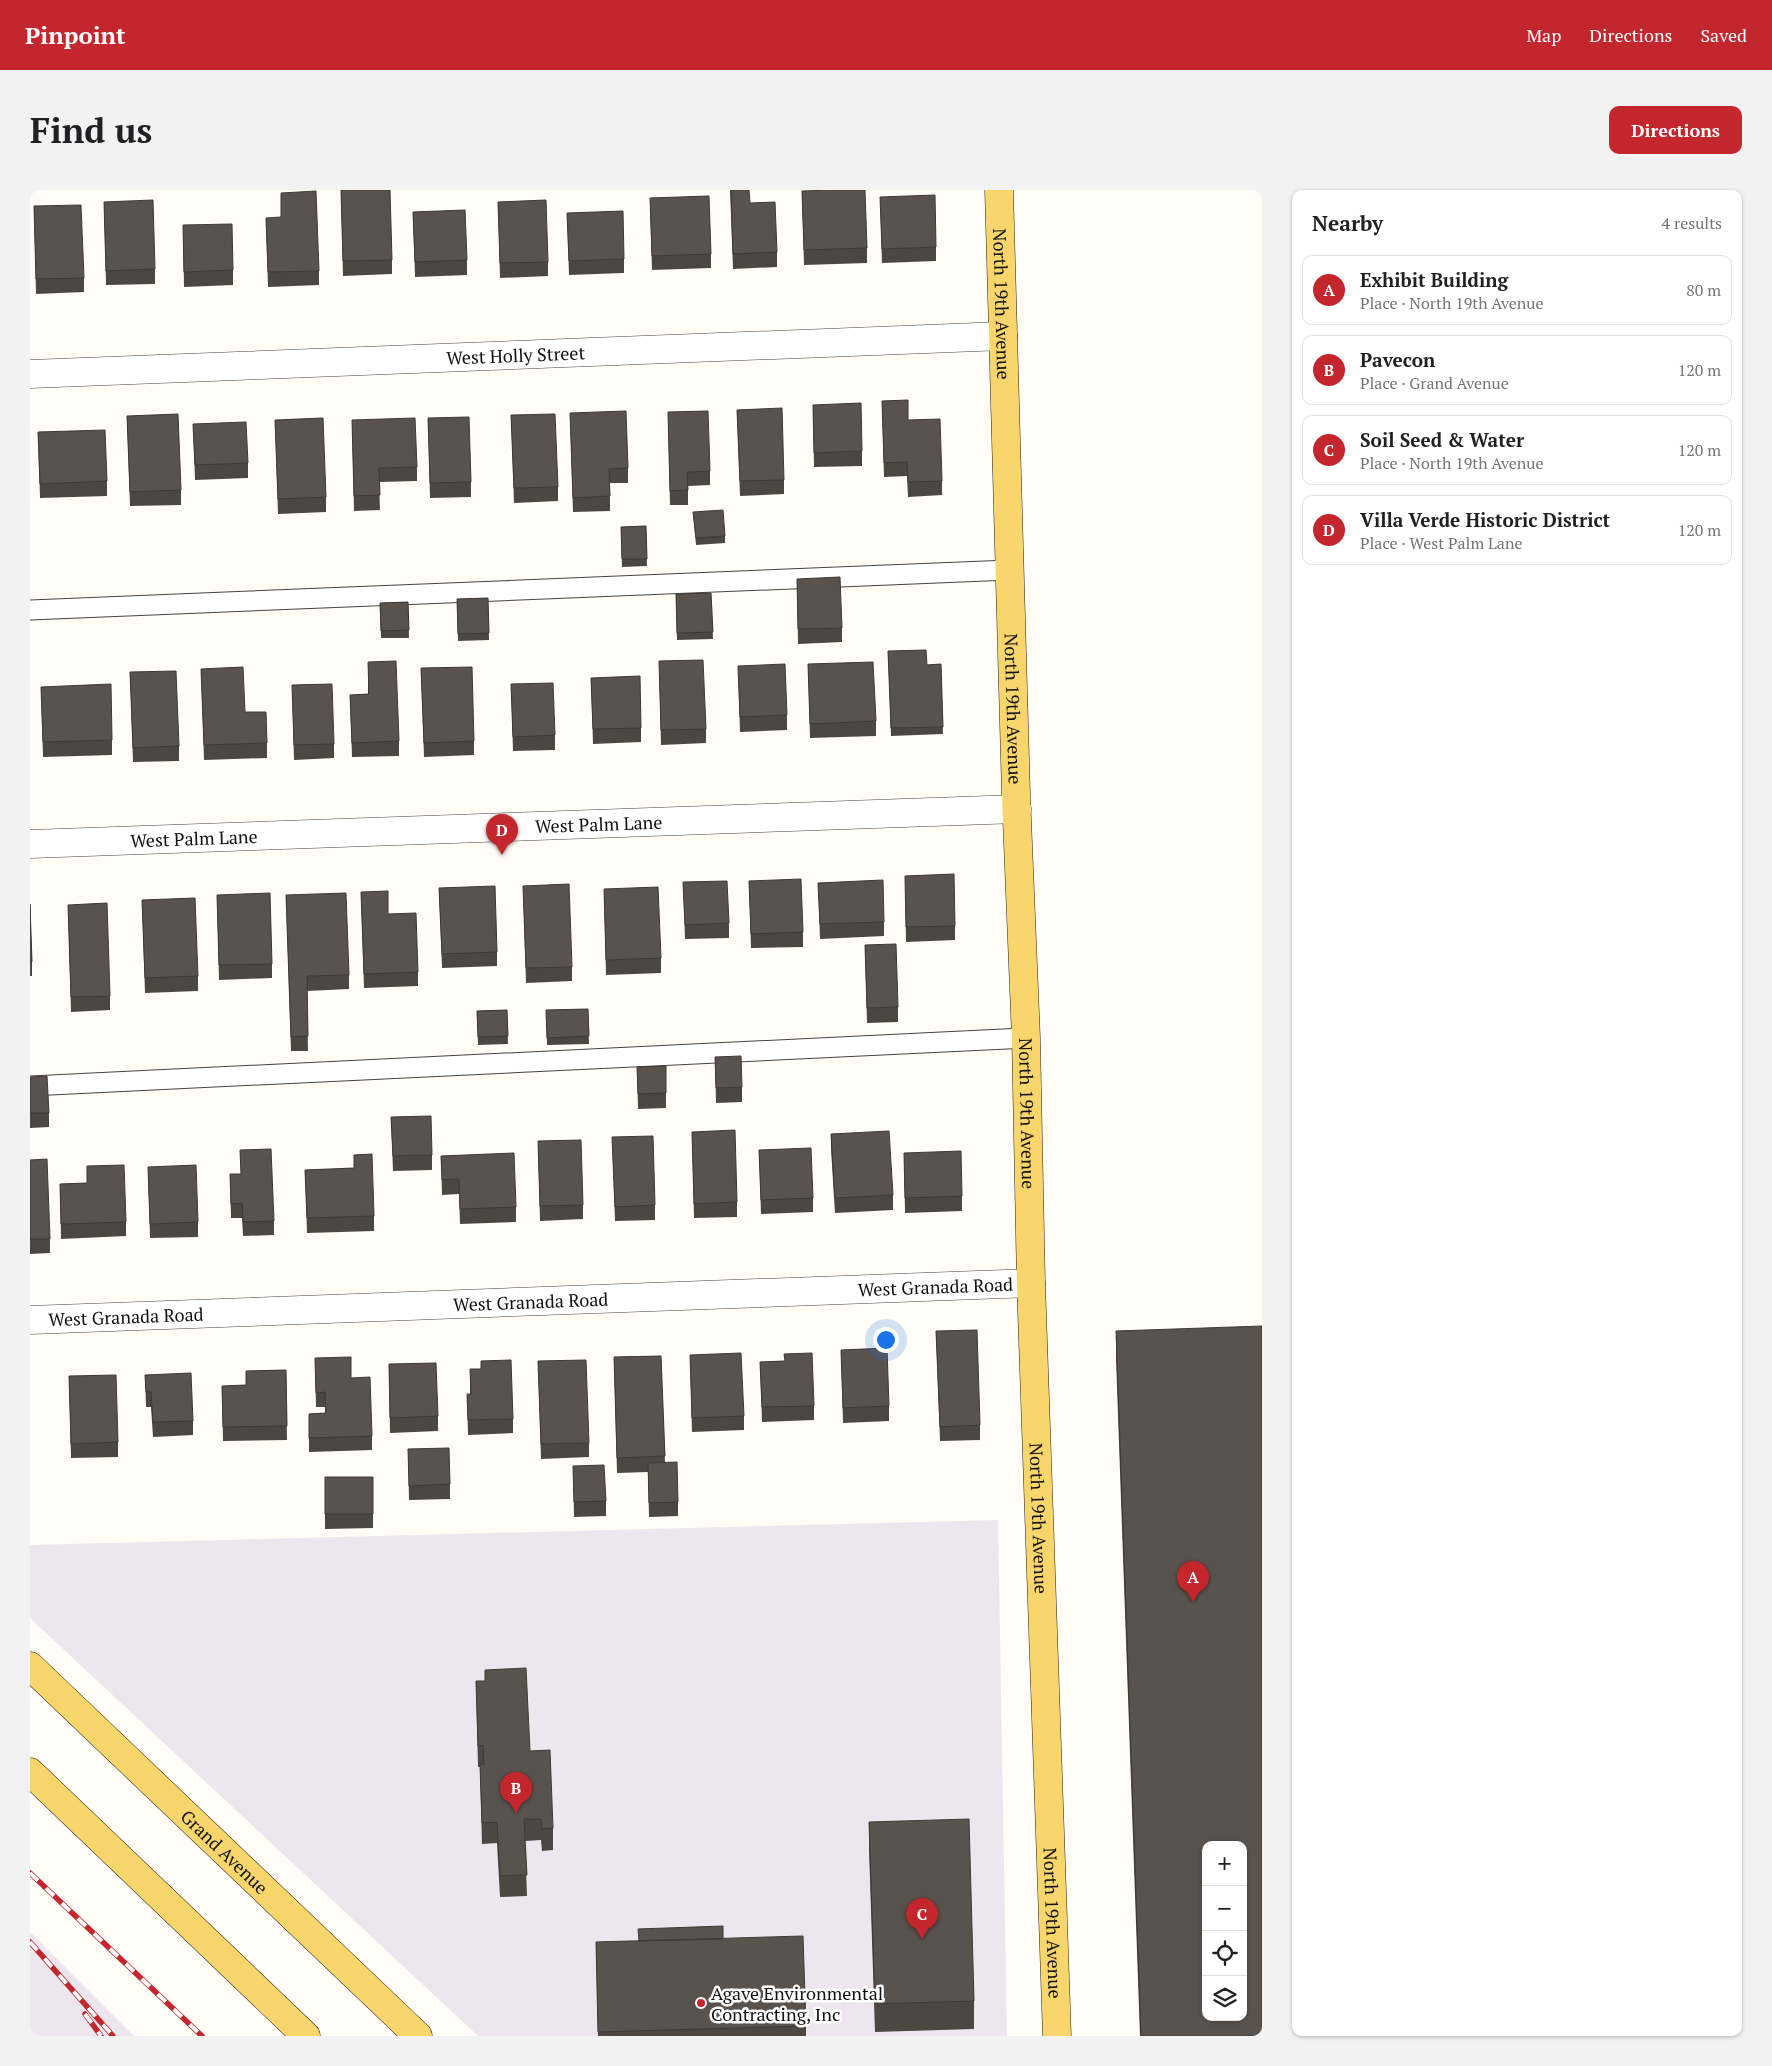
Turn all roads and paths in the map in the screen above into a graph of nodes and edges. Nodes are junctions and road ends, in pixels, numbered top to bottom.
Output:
1 (999, 190) edge
2 (1003, 336) junction
3 (30, 374) edge
4 (1010, 570) junction
5 (30, 610) edge
6 (1017, 809) junction
7 (30, 844) edge
8 (1026, 1038) junction
9 (30, 1086) edge
10 (1031, 1283) junction
11 (30, 1320) edge
12 (30, 1666) edge
13 (30, 1772) edge
14 (306, 2036) edge
15 (418, 2036) edge
16 (1057, 2036) edge

1 - 2 main road, North 19th Avenue
2 - 3 street, West Holly Street
2 - 4 main road, North 19th Avenue
4 - 5 lane
4 - 6 main road, North 19th Avenue
6 - 7 street, West Palm Lane
6 - 8 main road, North 19th Avenue
8 - 9 lane
8 - 10 main road, North 19th Avenue
10 - 11 street, West Granada Road
10 - 16 main road, North 19th Avenue
12 - 15 main road, Grand Avenue
13 - 14 main road

